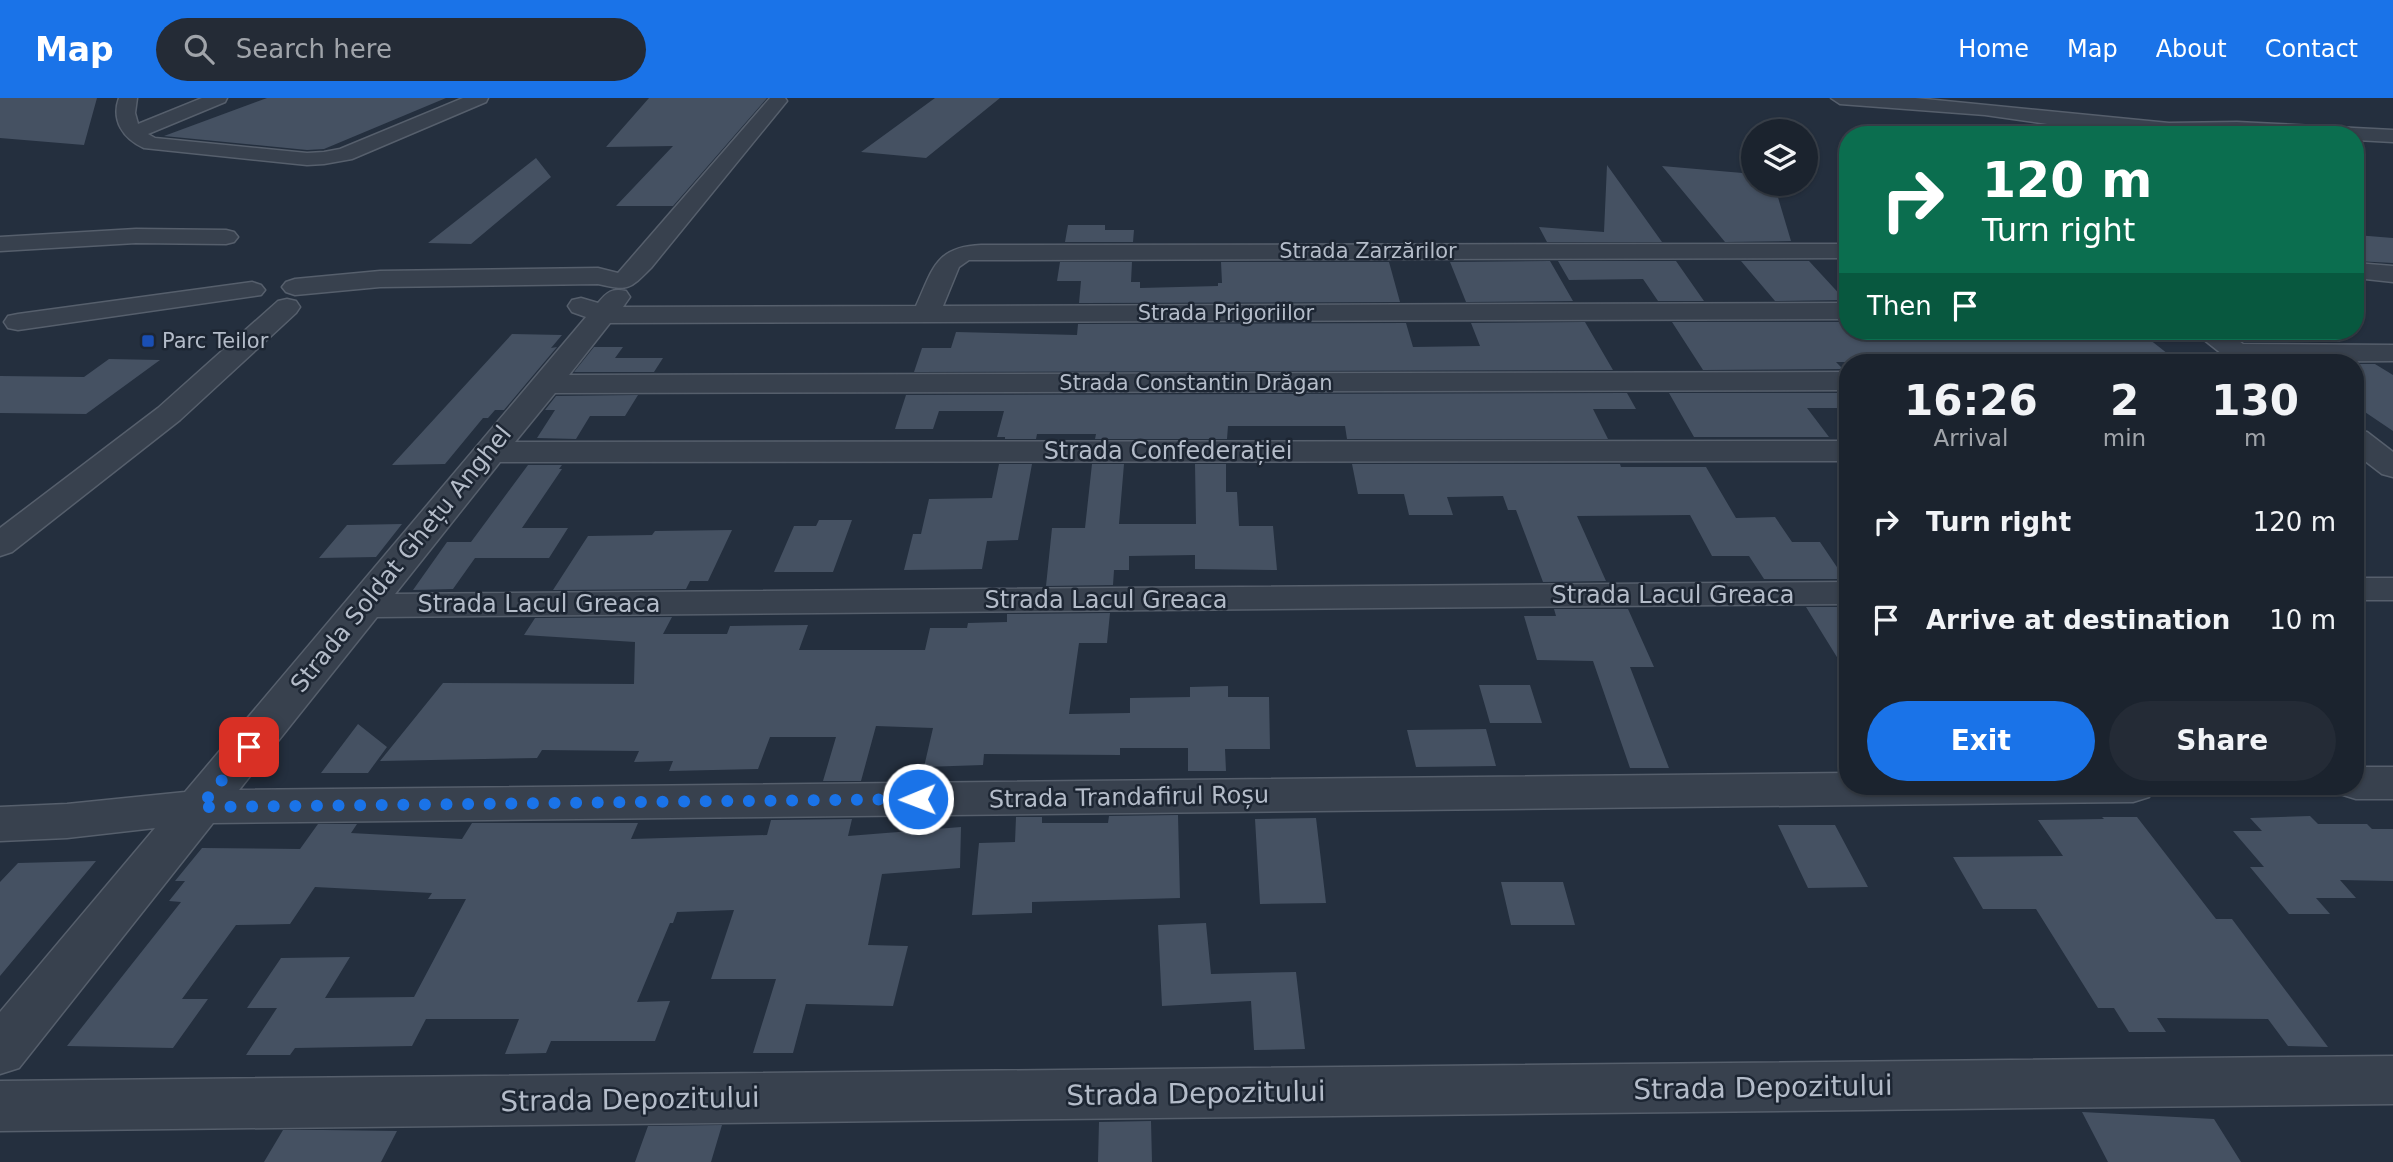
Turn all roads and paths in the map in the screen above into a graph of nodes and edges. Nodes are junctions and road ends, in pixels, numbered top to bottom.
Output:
1 (128, 98) edge
2 (218, 98) edge
3 (479, 98) edge
4 (1840, 98) edge
5 (778, 101) dead end
6 (2131, 126) edge
7 (134, 133) junction
8 (2364, 135) edge
9 (2393, 136) edge
10 (226, 237) dead end
11 (0, 244) edge
12 (1839, 251) edge
13 (2364, 272) edge
14 (2393, 274) edge
15 (585, 277) junction
16 (414, 279) junction
17 (252, 290) junction
18 (295, 297) junction
19 (589, 301) junction
20 (1839, 311) edge
21 (231, 312) junction
22 (926, 314) junction
23 (9, 322) edge
24 (2219, 340) edge
25 (2393, 353) edge
26 (2238, 354) edge
27 (2355, 354) edge
28 (231, 359) junction
29 (1839, 381) edge
30 (545, 384) junction
31 (1839, 451) edge
32 (489, 452) junction
33 (0, 545) edge
34 (2364, 589) edge
35 (2393, 589) edge
36 (1839, 593) edge
37 (363, 606) junction
38 (2364, 783) edge
39 (2393, 783) edge
40 (1839, 789) edge
41 (200, 807) junction
42 (0, 824) edge
43 (0, 1051) edge
44 (2393, 1080) edge
45 (0, 1106) edge

1 - 7 street
2 - 7 street
3 - 7 street
4 - 6 street
5 - 19 street, Strada Soldat Ghețu Anghel
8 - 9 street
10 - 11 street
12 - 22 street, Strada Zarzărilor
13 - 14 street
15 - 16 street
15 - 19 street
15 - 19 street
16 - 18 street
16 - 19 street
17 - 18 street
17 - 21 street
17 - 23 street
18 - 21 street
18 - 28 street
19 - 22 street, Strada Prigoriilor
19 - 30 street, Strada Soldat Ghețu Anghel
20 - 22 street, Strada Prigoriilor
21 - 23 street
21 - 28 street
24 - 26 street
25 - 27 street
28 - 33 street
29 - 30 street, Strada Constantin Drăgan
30 - 32 street, Strada Soldat Ghețu Anghel
31 - 32 street, Strada Confederației
32 - 37 street, Strada Soldat Ghețu Anghel
34 - 35 street
36 - 37 street, Strada Lacul Greaca
37 - 41 street, Strada Soldat Ghețu Anghel
38 - 39 street
40 - 41 street, Strada Trandafirul Roșu
41 - 42 street, Strada Trandafirul Roșu
41 - 43 street, Strada Soldat Ghețu Anghel
44 - 45 street, Strada Depozitului

